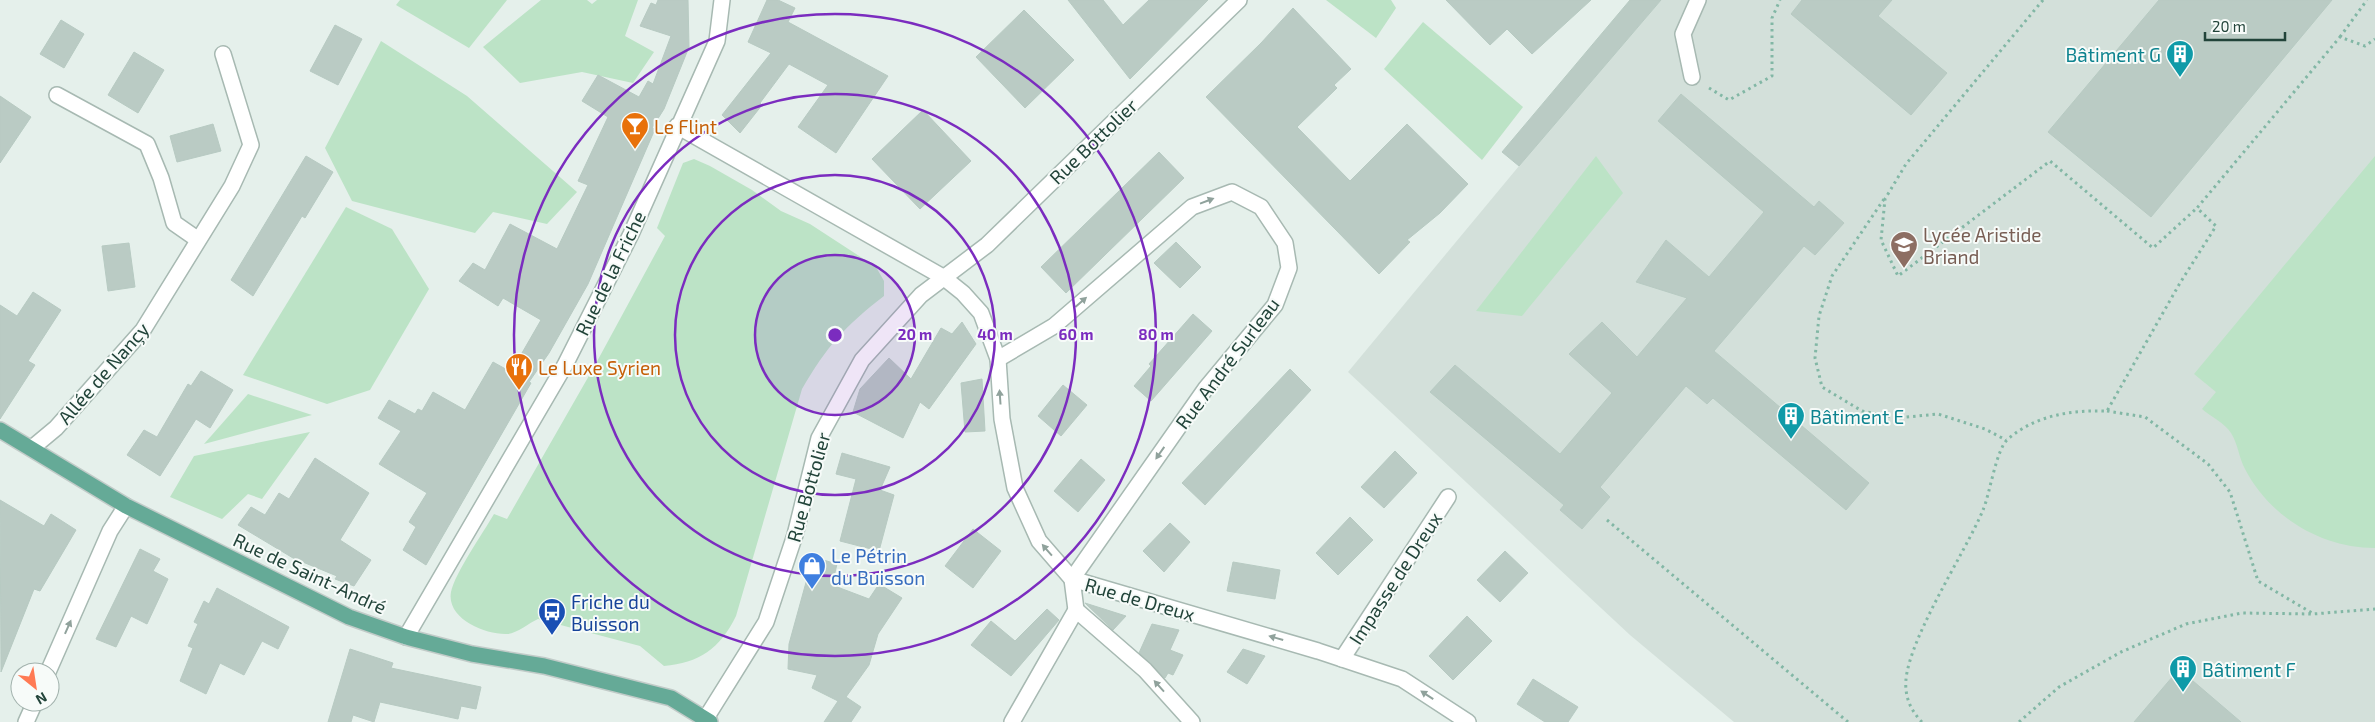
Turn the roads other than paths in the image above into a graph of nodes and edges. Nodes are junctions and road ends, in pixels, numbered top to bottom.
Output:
1 (722, 0) edge
2 (1239, 0) edge
3 (1698, 0) edge
4 (223, 54) dead end
5 (1692, 77) road end
6 (57, 95) dead end
7 (678, 126) junction
8 (198, 239) junction
9 (943, 277) junction
10 (998, 359) junction
11 (0, 430) edge
12 (32, 448) junction
13 (1448, 497) dead end
14 (126, 506) junction
15 (1072, 578) junction
16 (1076, 610) junction
17 (406, 637) junction
18 (1342, 659) junction
19 (52, 662) edge
20 (708, 720) edge
21 (1012, 722) edge
22 (1192, 722) edge
23 (1468, 722) edge

1 - 7 street, Rue de la Friche
2 - 9 street, Rue Bottolier
3 - 5 street
4 - 8 street, Allée de Nançy
6 - 8 street
7 - 9 street
7 - 17 street, Rue de la Friche
8 - 12 street, Allée de Nançy
9 - 10 street, Rue de Dreux
9 - 20 street, Rue Bottolier
15 -> 10 street, Rue de Dreux
10 -> 15 street, Rue André Surleau
11 - 12 main road, Rue de Saint-André
12 - 14 main road, Rue de Saint-André
13 - 18 street, Impasse de Dreux
14 - 17 main road, Rue de Saint-André
19 -> 14 street
15 - 16 street
18 -> 15 street, Rue de Dreux
16 - 21 street
22 -> 16 street
17 - 20 main road, Rue de Saint-André
23 -> 18 street, Rue de Dreux

